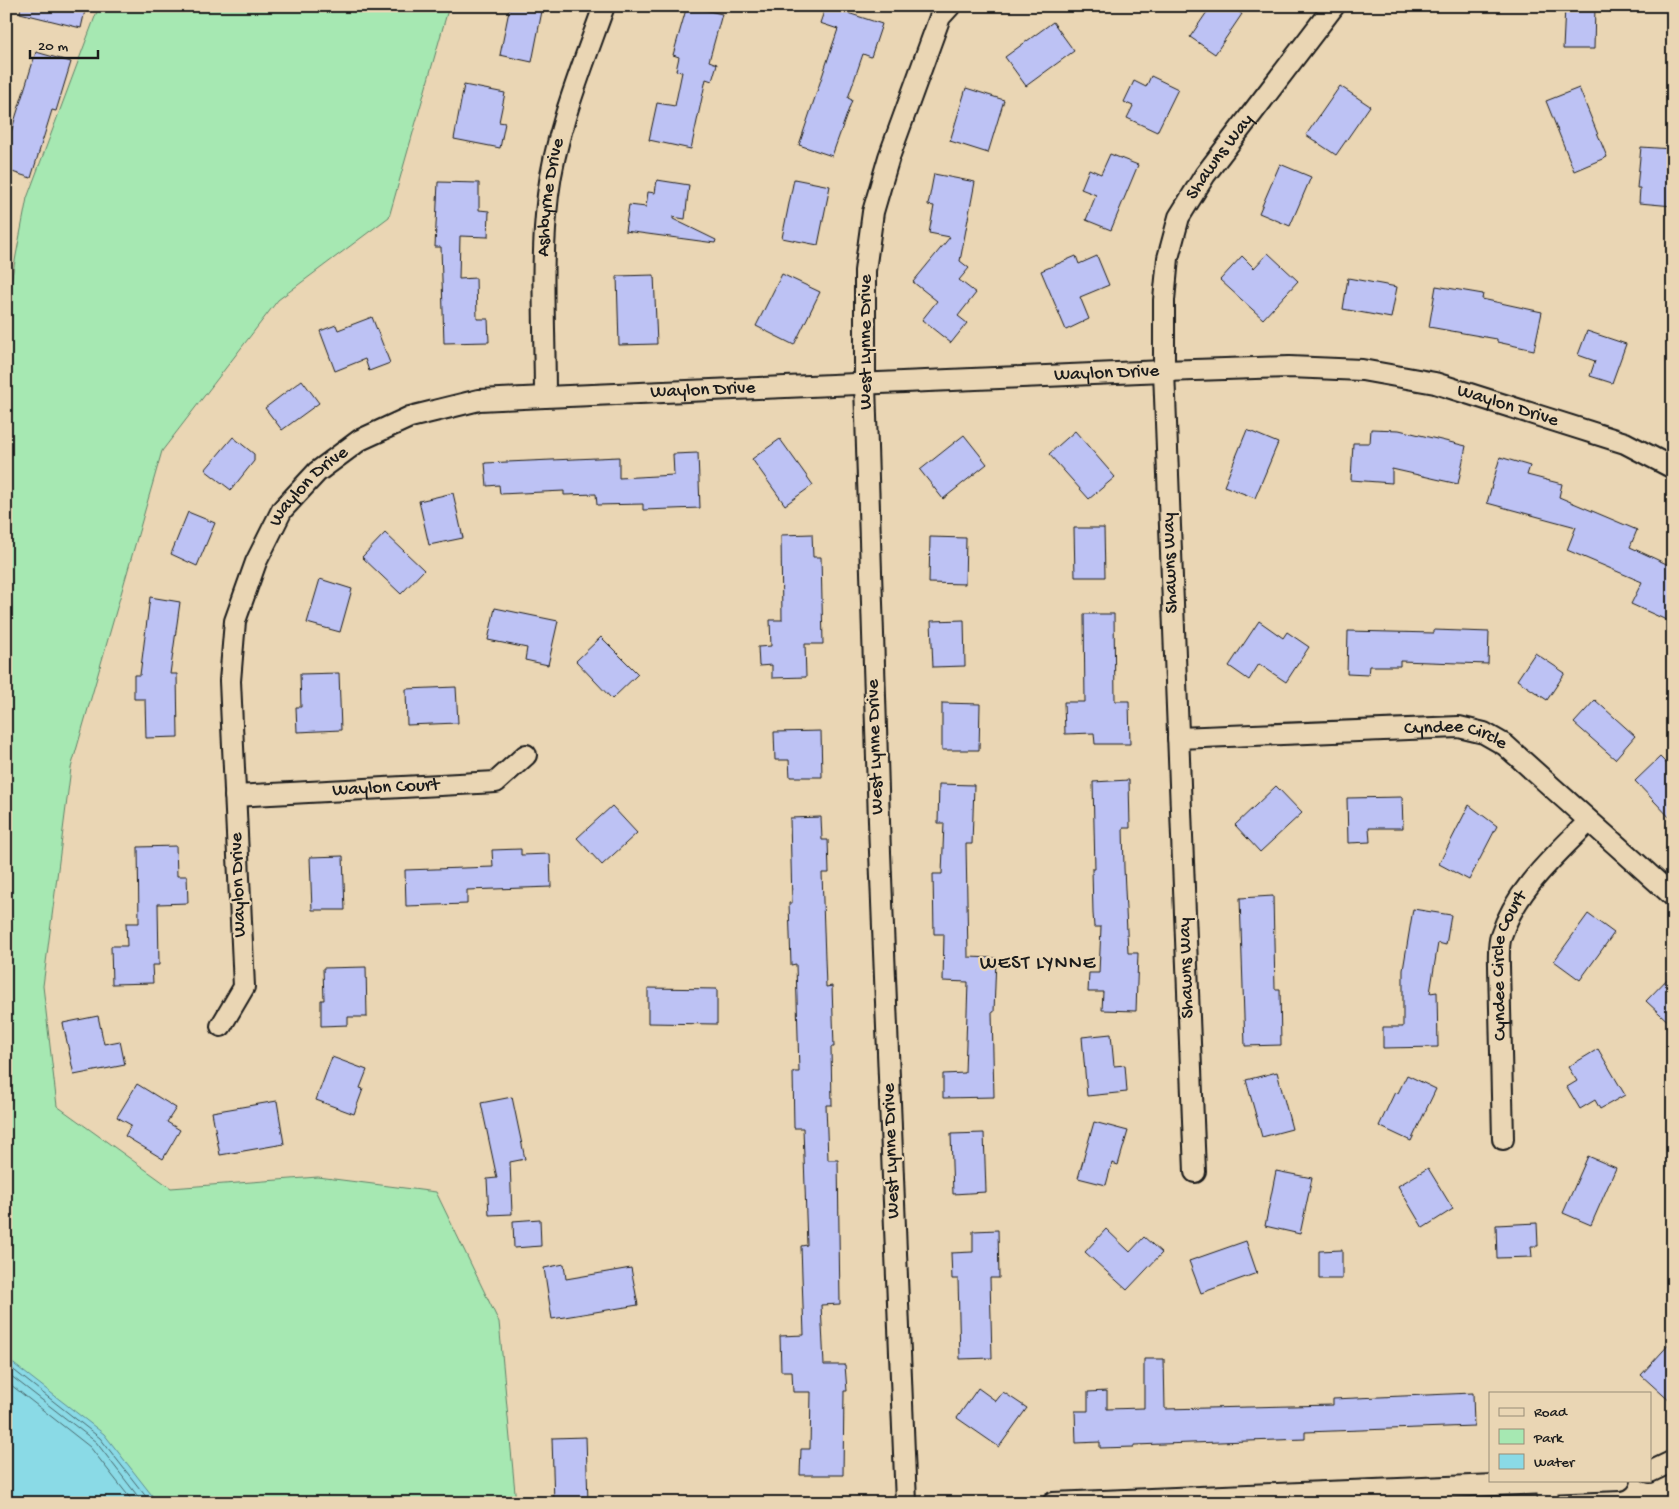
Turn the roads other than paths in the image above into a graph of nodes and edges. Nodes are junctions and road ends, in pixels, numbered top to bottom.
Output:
1 (604, 6) edge
2 (950, 6) edge
3 (1334, 6) edge
4 (1164, 372) junction
5 (864, 385) junction
6 (545, 397) junction
7 (1673, 468) edge
8 (1178, 738) junction
9 (526, 755) dead end
10 (235, 796) junction
11 (1589, 821) junction
12 (1673, 896) edge
13 (221, 1026) dead end
14 (1503, 1139) dead end
15 (1195, 1172) dead end
16 (1673, 1461) edge
17 (1652, 1471) edge
18 (1610, 1482) edge
19 (1548, 1494) edge
20 (906, 1503) edge
21 (1053, 1503) edge

1 - 6 street, Ashbyrne Drive
2 - 5 street, West Lynne Drive
3 - 4 street, Shawns Way
4 - 5 street, Waylon Drive
4 - 7 street, Waylon Drive
4 - 8 street, Shawns Way
5 - 6 street, Waylon Drive
5 - 20 street, West Lynne Drive
6 - 10 street, Waylon Drive
8 - 11 street, Cyndee Circle
8 - 15 street, Shawns Way
9 - 10 street, Waylon Court
10 - 13 street, Waylon Drive
11 - 12 street, Cyndee Circle
11 - 14 street, Cyndee Circle Court
16 - 17 street
18 - 19 street
19 - 21 street

